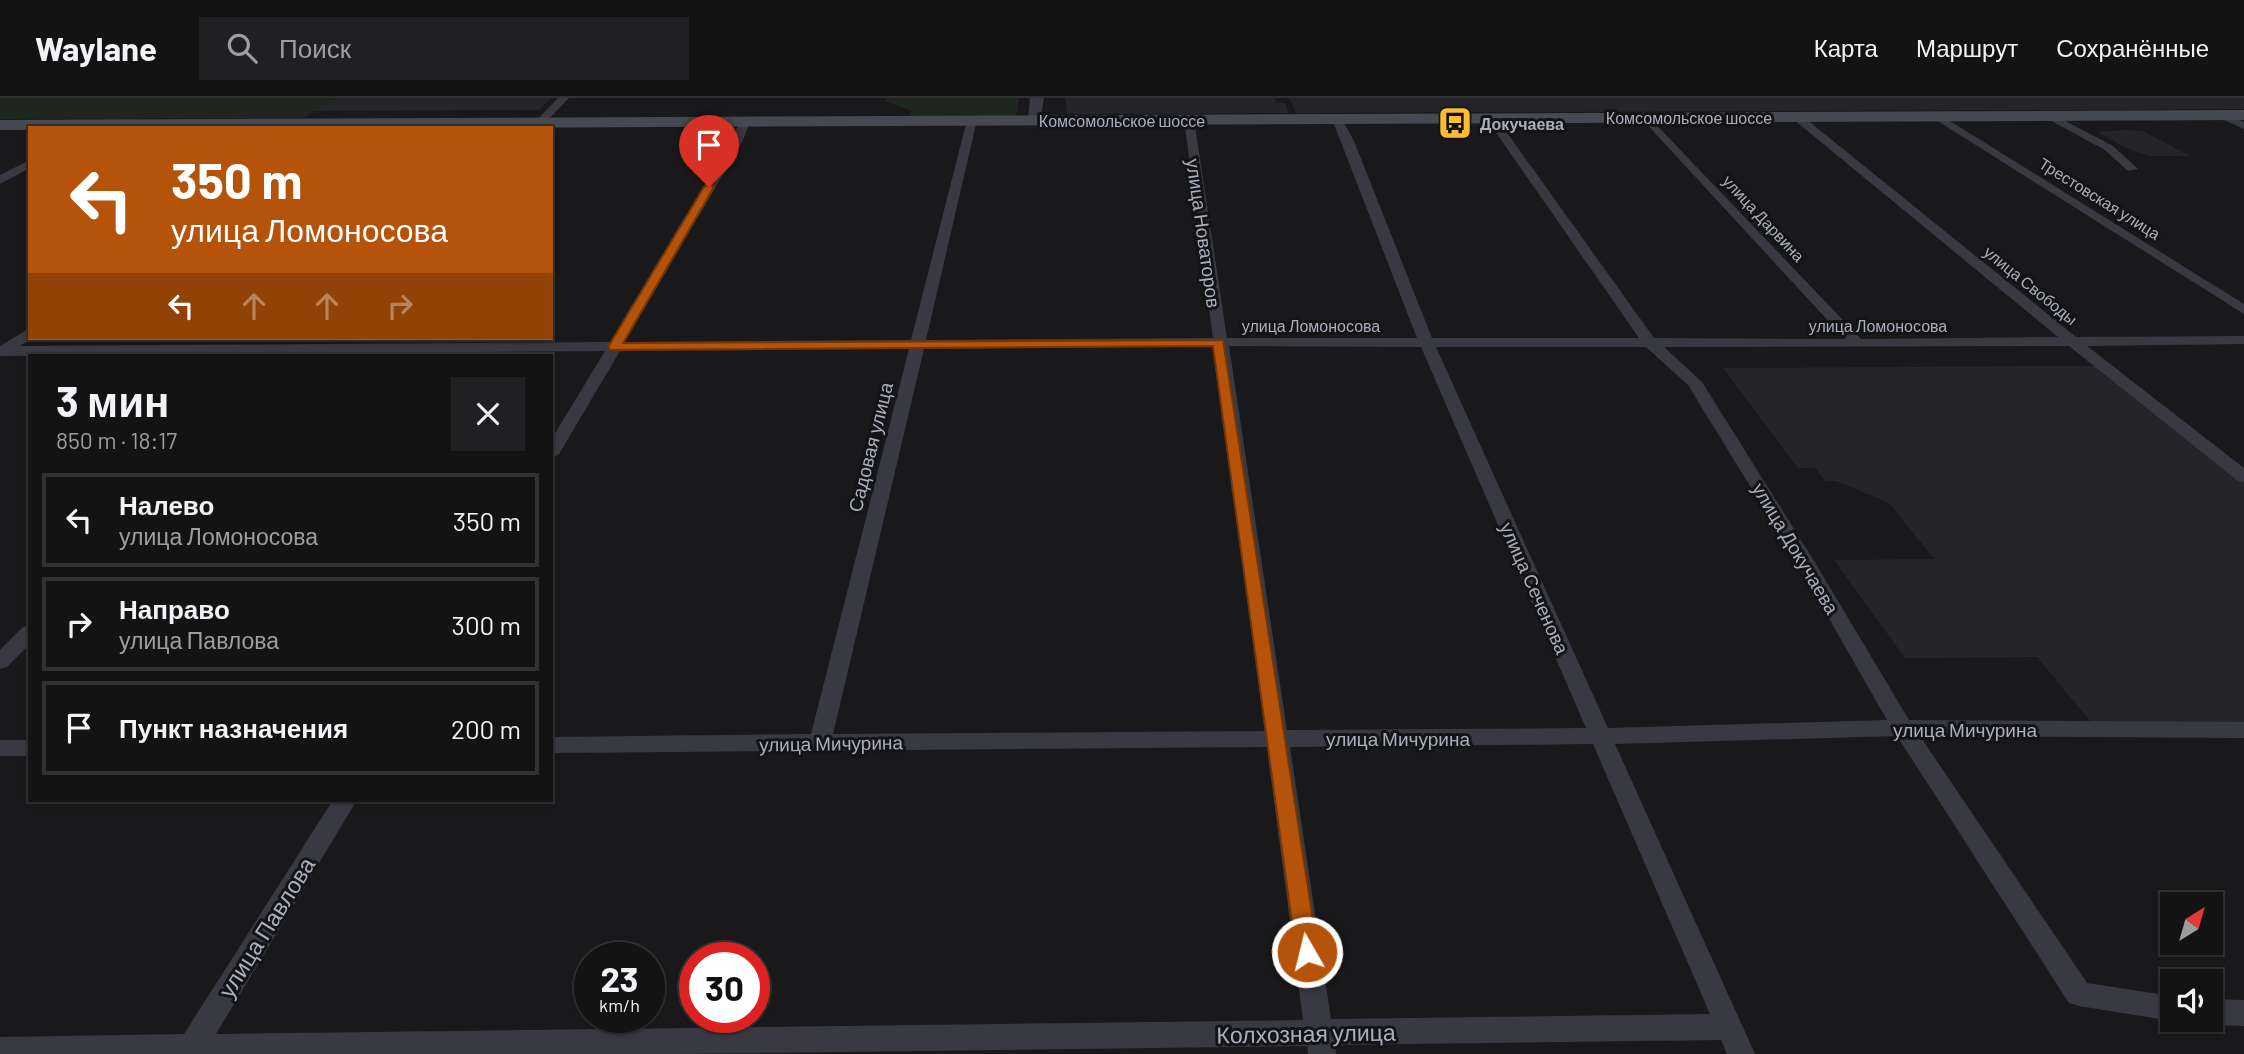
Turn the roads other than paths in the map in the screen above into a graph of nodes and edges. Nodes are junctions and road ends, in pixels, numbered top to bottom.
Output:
1 (564, 98) edge
2 (1037, 98) edge
3 (2221, 115) junction
4 (2244, 115) edge
5 (1937, 116) junction
6 (2050, 116) junction
7 (1646, 117) junction
8 (1797, 117) junction
9 (1491, 118) junction
10 (1189, 119) junction
11 (1337, 119) junction
12 (972, 120) junction
13 (1035, 120) junction
14 (745, 122) junction
15 (0, 125) edge
16 (536, 125) edge
17 (95, 126) edge
18 (311, 126) edge
19 (2244, 126) edge
20 (28, 164) edge
21 (2132, 169) dead end
22 (0, 180) edge
23 (2244, 310) edge
24 (28, 333) edge
25 (317, 340) edge
26 (2244, 340) edge
27 (2072, 341) junction
28 (1218, 342) junction
29 (1426, 342) junction
30 (1650, 343) junction
31 (1857, 343) junction
32 (916, 344) junction
33 (614, 347) junction
34 (1, 352) edge
35 (304, 352) edge
36 (553, 451) edge
37 (2244, 477) edge
38 (28, 634) edge
39 (0, 662) edge
40 (1903, 728) junction
41 (2244, 730) edge
42 (1602, 736) junction
43 (1277, 738) junction
44 (820, 743) junction
45 (553, 745) edge
46 (0, 748) edge
47 (28, 748) edge
48 (344, 802) edge
49 (2160, 1007) edge
50 (2223, 1012) edge
51 (2244, 1013) edge
52 (1730, 1027) junction
53 (1320, 1043) edge
54 (0, 1051) edge
55 (189, 1051) edge
56 (1741, 1054) edge

1 - 16 street
2 - 13 street
3 - 4 main road, Комсомольское шоссе
3 - 6 main road, Комсомольское шоссе
3 - 19 street
5 - 6 main road, Комсомольское шоссе
5 - 8 main road, Комсомольское шоссе
5 - 23 street, Трестовская улица
6 - 21 street
7 - 8 main road, Комсомольское шоссе
7 - 9 main road, Комсомольское шоссе
7 - 31 street, улица Дарвина
8 - 27 street, улица Свободы
9 - 11 main road, Комсомольское шоссе
9 - 30 street, улица Докучаева
10 - 11 main road, Комсомольское шоссе
10 - 13 main road, Комсомольское шоссе
10 - 28 street, улица Новаторов
11 - 29 street, улица Сеченова
12 - 13 main road, Комсомольское шоссе
12 - 14 main road, Комсомольское шоссе
12 - 32 street, Садовая улица
14 - 16 main road, Комсомольское шоссе
14 - 33 street
15 - 17 main road, Комсомольское шоссе
16 - 18 main road, Комсомольское шоссе
17 - 18 main road, Комсомольское шоссе
20 - 22 street
24 - 34 street
25 - 35 street
26 - 27 street, улица Ломоносова
27 - 31 street, улица Ломоносова
27 - 37 street, улица Свободы
28 - 29 street, улица Ломоносова
28 - 32 street, улица Ломоносова
28 - 43 street, улица Новаторов
29 - 30 street, улица Ломоносова
29 - 42 street, улица Сеченова
30 - 31 street, улица Ломоносова
30 - 40 street, улица Докучаева
32 - 33 street, улица Ломоносова
32 - 44 street, Садовая улица
33 - 35 street, улица Ломоносова
33 - 36 street
34 - 35 street, улица Ломоносова
38 - 39 street
40 - 41 street, улица Мичурина
40 - 42 street, улица Мичурина
40 - 49 street, улица Докучаева
42 - 43 street, улица Мичурина
42 - 52 street, улица Сеченова
43 - 44 street, улица Мичурина
43 - 53 street, улица Новаторов
44 - 45 street, улица Мичурина
46 - 47 street
48 - 55 street, улица Павлова
50 - 51 street
52 - 53 street, Колхозная улица
52 - 56 street, улица Сеченова
53 - 55 street, Колхозная улица
54 - 55 street, Колхозная улица

